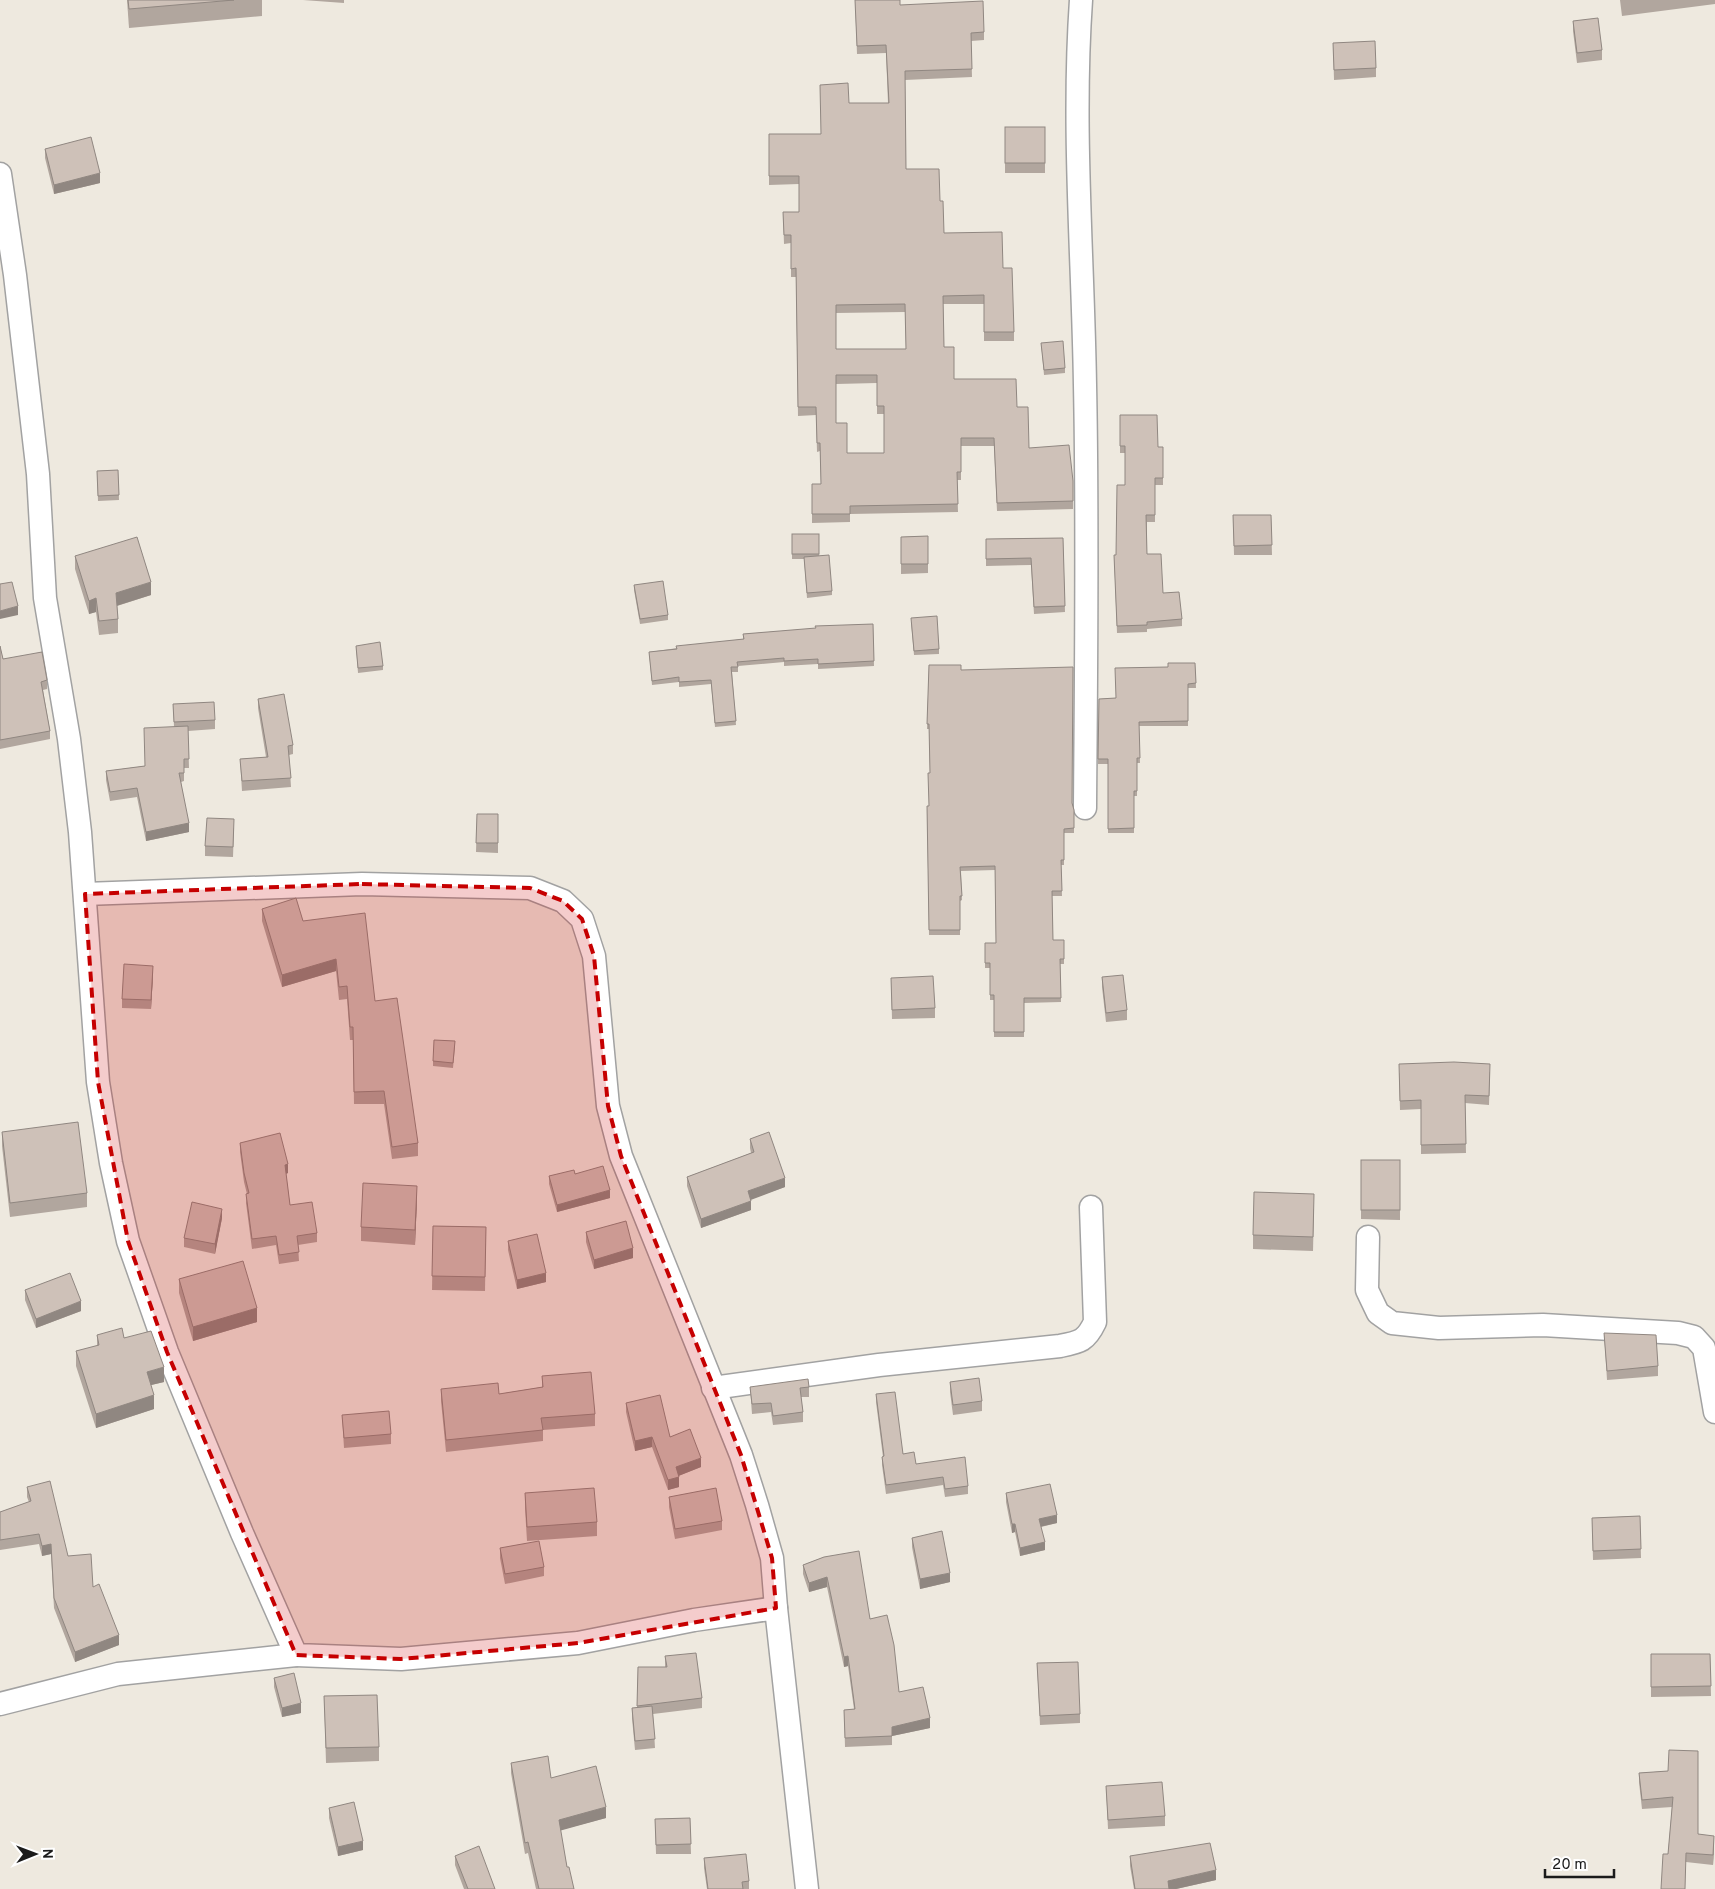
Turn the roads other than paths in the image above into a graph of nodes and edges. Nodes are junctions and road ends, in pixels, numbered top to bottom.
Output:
1 (1081, 0) edge
2 (0, 174) edge
3 (1085, 808) dead end
4 (85, 894) junction
5 (1091, 1207) dead end
6 (1368, 1237) dead end
7 (713, 1388) junction
8 (1715, 1412) edge
9 (776, 1608) junction
10 (296, 1655) junction
11 (0, 1704) edge
12 (807, 1889) edge

1 - 3 street
2 - 4 street
4 - 7 street
4 - 10 street
5 - 7 street
6 - 8 street
7 - 9 street
9 - 10 street
9 - 12 street
10 - 11 street

